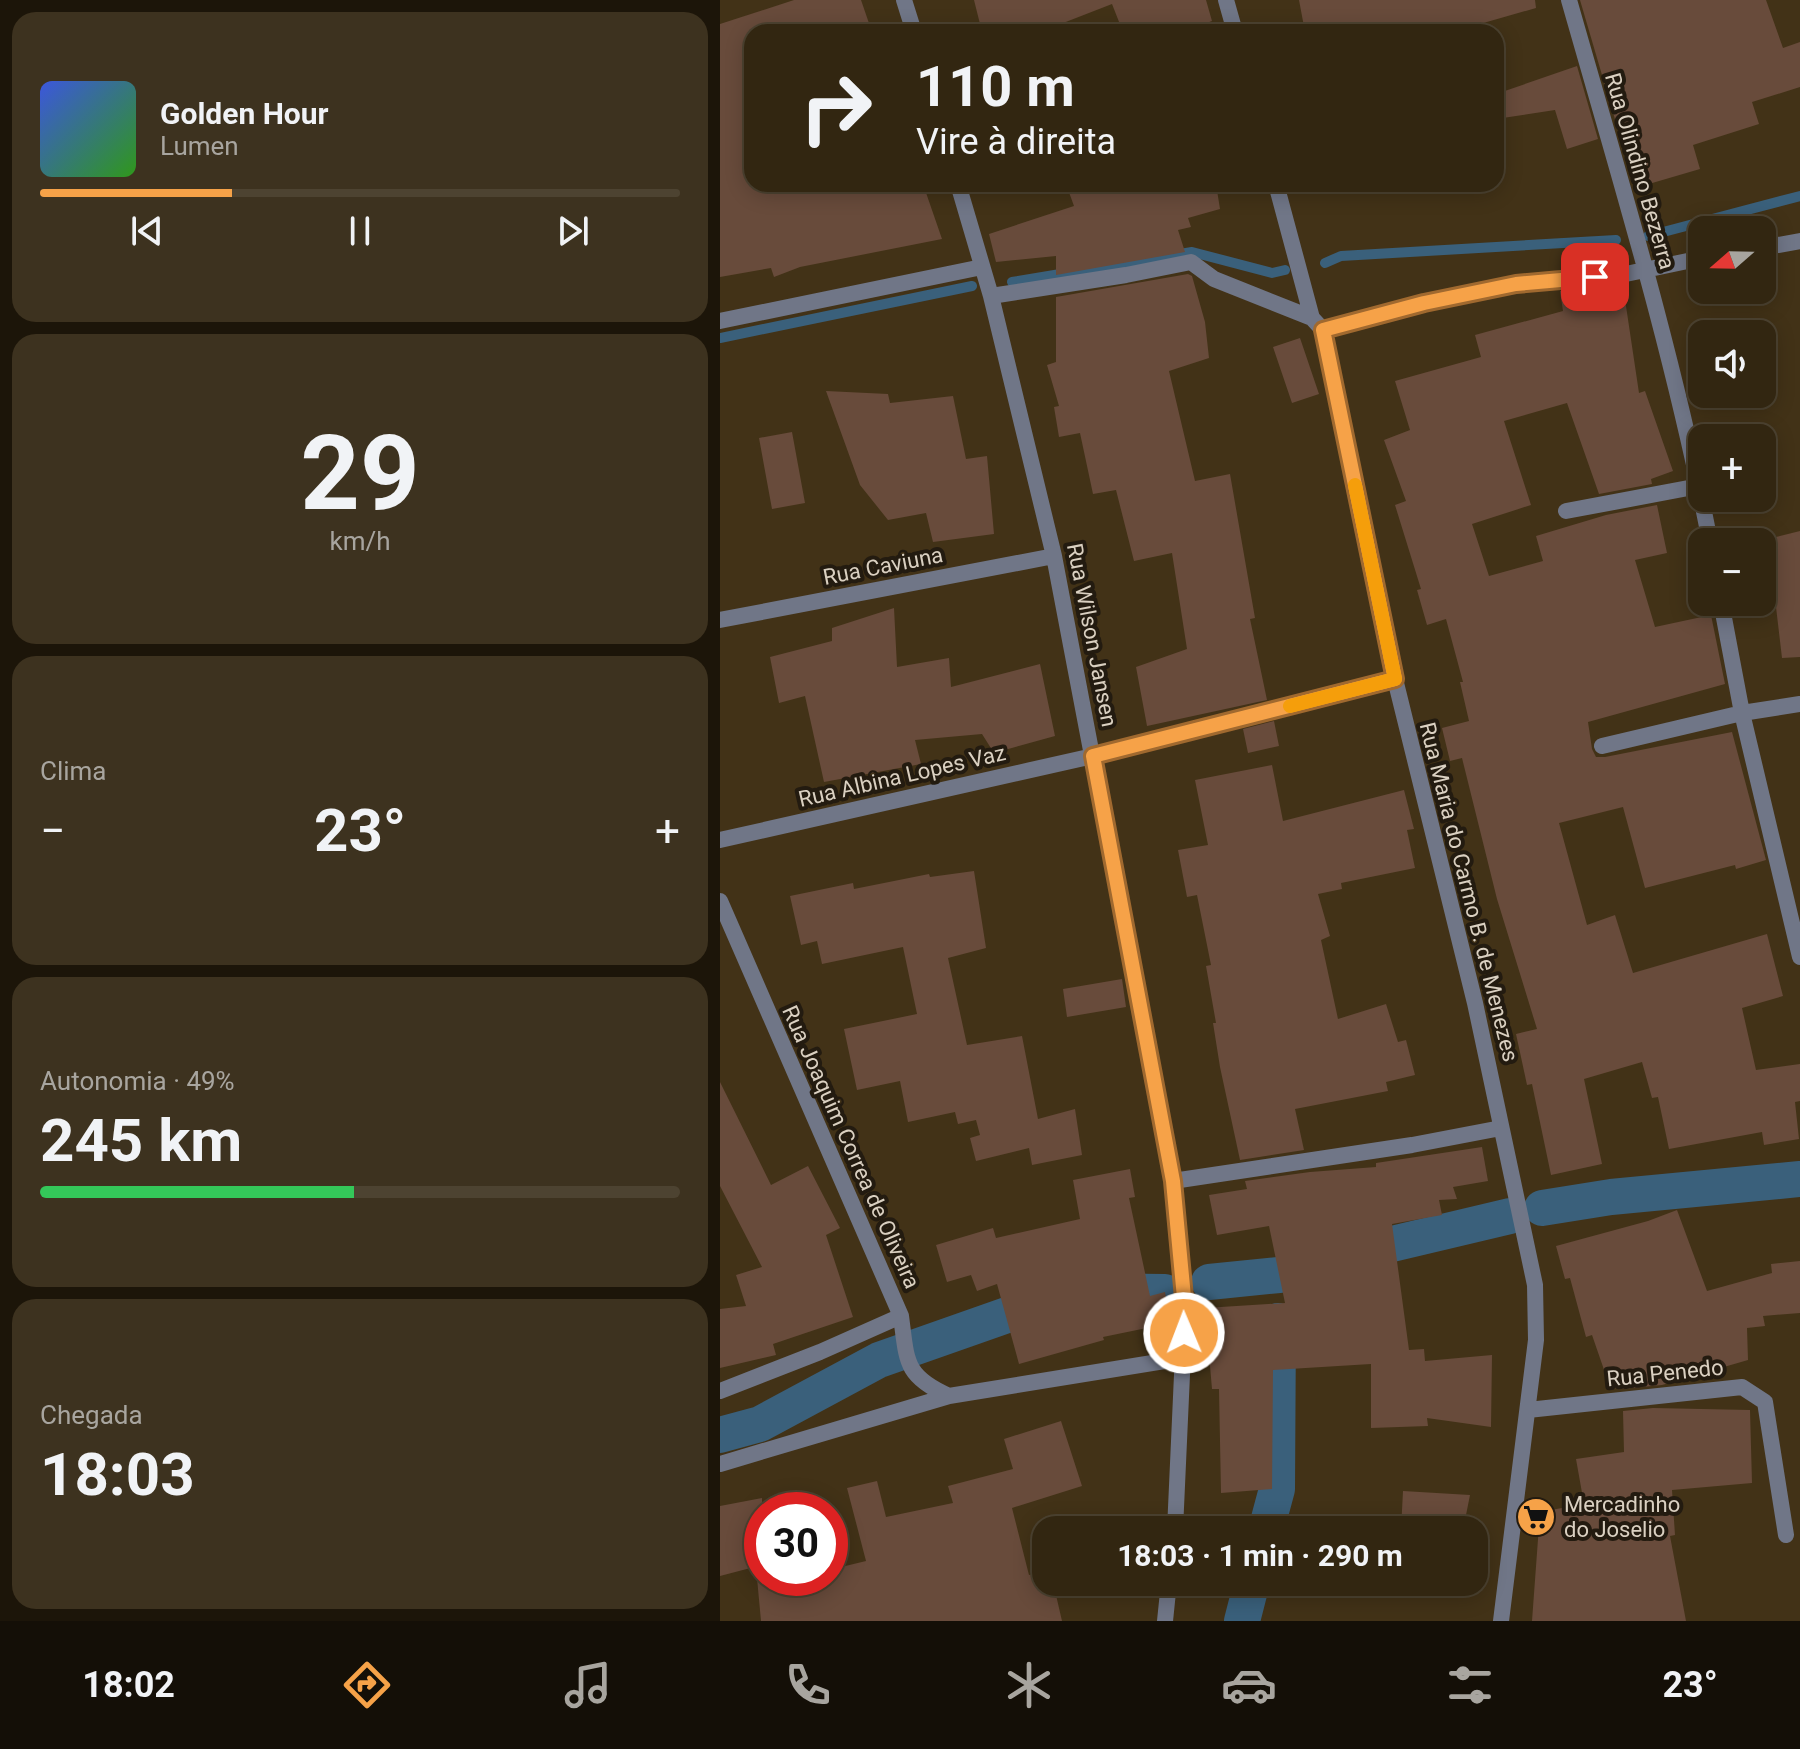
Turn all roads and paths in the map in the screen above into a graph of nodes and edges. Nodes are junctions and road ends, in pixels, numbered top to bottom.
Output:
1 (904, 0) edge
2 (1226, 0) edge
3 (1569, 0) edge
4 (912, 24) edge
5 (1233, 24) edge
6 (960, 192) edge
7 (1278, 192) edge
8 (1800, 241) edge
9 (1776, 245) edge
10 (1688, 260) edge
11 (982, 267) junction
12 (1645, 268) junction
13 (991, 296) junction
14 (720, 321) edge
15 (1318, 324) junction
16 (1688, 442) edge
17 (1688, 488) edge
18 (1566, 511) dead end
19 (1054, 556) junction
20 (1724, 616) edge
21 (720, 620) edge
22 (1395, 679) junction
23 (1800, 704) edge
24 (1742, 713) junction
25 (1602, 746) dead end
26 (1093, 756) junction
27 (720, 840) edge
28 (720, 901) edge
29 (1800, 957) edge
30 (1501, 1128) junction
31 (1173, 1181) junction
32 (901, 1316) junction
33 (1183, 1358) junction
34 (720, 1391) edge
35 (949, 1396) junction
36 (1528, 1410) junction
37 (720, 1464) edge
38 (1176, 1516) edge
39 (1786, 1535) dead end
40 (1168, 1596) edge
41 (1165, 1621) edge
42 (1501, 1621) edge

1 - 4 street
2 - 5 street
3 - 12 street, Rua Olindino Bezerra
6 - 11 street, Rua Wilson Jansen
7 - 15 street, Rua Maria do Carmo B. de Menezes
8 - 9 street
10 - 12 street
11 - 13 street, Rua Wilson Jansen
11 - 14 street
12 - 15 street
12 - 16 street, Rua Olindino Bezerra
13 - 15 street
13 - 19 street, Rua Wilson Jansen
15 - 22 street, Rua Maria do Carmo B. de Menezes
17 - 18 street
19 - 21 street, Rua Caviuna
19 - 26 street, Rua Wilson Jansen
20 - 24 street
22 - 26 street, Rua Albina Lopes Vaz
22 - 30 street, Rua Maria do Carmo B. de Menezes
23 - 24 street
24 - 25 street
24 - 29 street
26 - 27 street, Rua Albina Lopes Vaz
26 - 31 street, Rua Wilson Jansen
28 - 32 street, Rua Joaquim Correa de Oliveira
30 - 31 street
30 - 36 street, Rua Maria do Carmo B. de Menezes
31 - 33 street, Rua Wilson Jansen
32 - 34 street
32 - 35 street, Rua Joaquim Correa de Oliveira
33 - 35 street
33 - 38 street, Rua Wilson Jansen
35 - 37 street
36 - 39 street, Rua Penedo
36 - 42 street, Rua Maria do Carmo B. de Menezes
40 - 41 street

